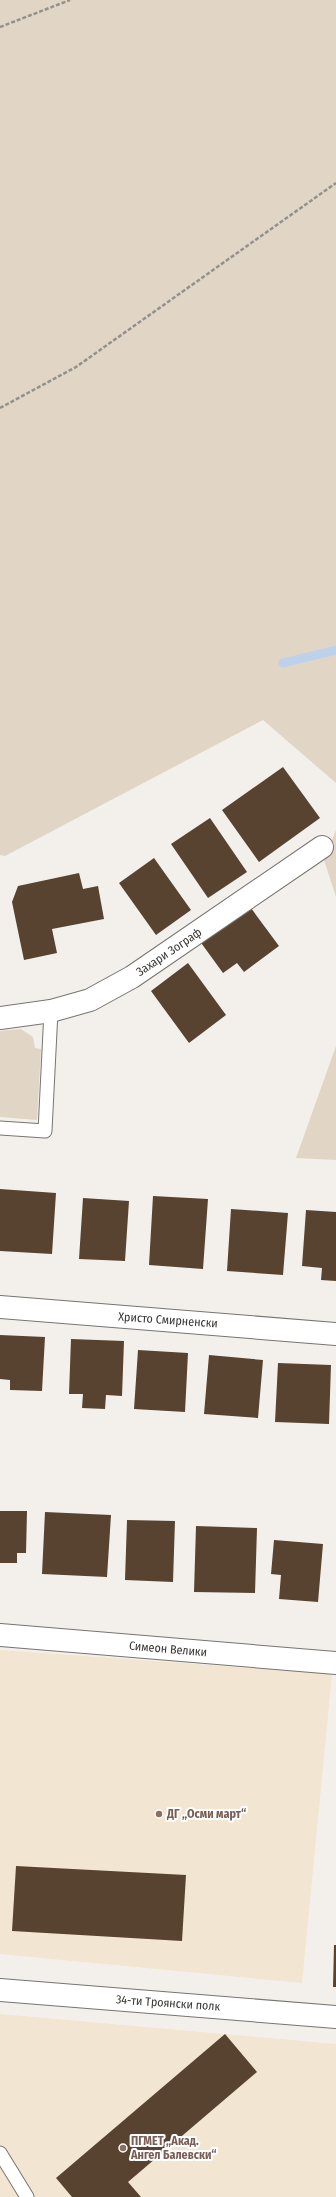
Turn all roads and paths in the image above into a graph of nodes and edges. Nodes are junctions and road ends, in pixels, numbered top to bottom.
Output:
1 (70, 0) edge
2 (0, 26) edge
3 (336, 183) edge
4 (0, 408) edge
5 (322, 847) dead end
6 (51, 1011) junction
7 (0, 1018) edge
8 (0, 1128) edge
9 (0, 1307) edge
10 (336, 1334) edge
11 (0, 1635) edge
12 (336, 1663) edge
13 (0, 1990) edge
14 (336, 2016) edge
15 (0, 2153) edge
16 (27, 2197) edge

1 - 2 path
3 - 4 path
5 - 6 street, Захари Зограф
6 - 7 street, Захари Зограф
6 - 8 lane
9 - 10 street, Христо Смирненски
11 - 12 street, Симеон Велики
13 - 14 street, 34-ти Троянски полк
15 - 16 lane

